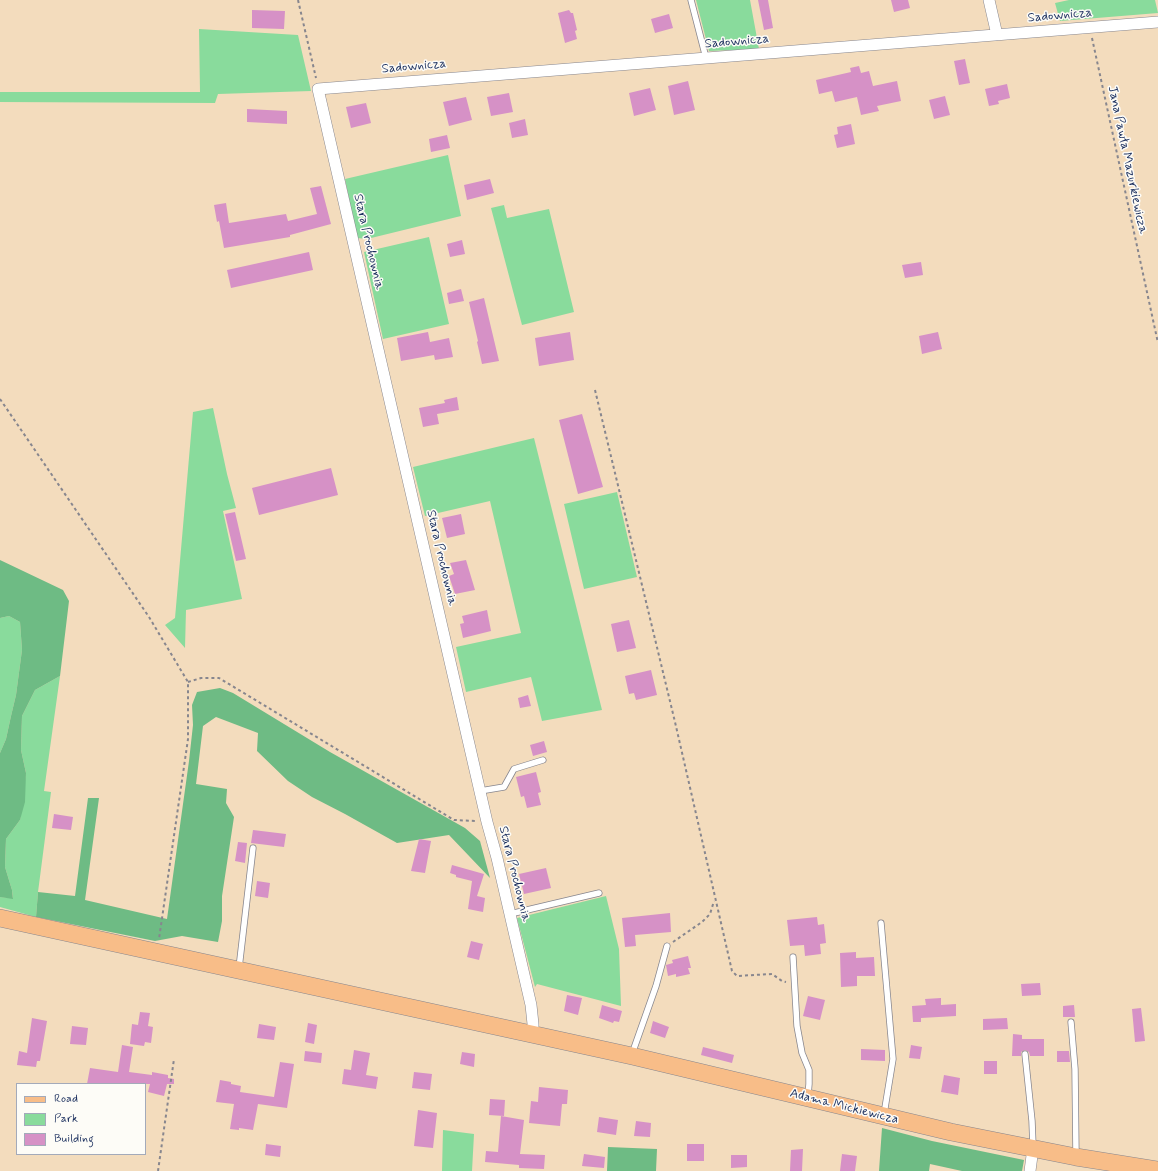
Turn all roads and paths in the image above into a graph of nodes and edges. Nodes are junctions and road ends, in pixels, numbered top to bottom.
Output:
1 (298, 0) edge
2 (691, 0) edge
3 (989, 0) edge
4 (1158, 22) edge
5 (1089, 28) junction
6 (997, 35) junction
7 (706, 58) junction
8 (318, 89) junction
9 (1158, 343) edge
10 (595, 390) dead end
11 (0, 399) edge
12 (188, 682) junction
13 (543, 760) dead end
14 (480, 791) junction
15 (487, 822) junction
16 (253, 848) dead end
17 (599, 893) dead end
18 (715, 900) junction
19 (510, 914) junction
20 (0, 918) edge
21 (881, 924) dead end
22 (667, 946) joint
23 (156, 953) junction
24 (794, 957) dead end
25 (238, 971) junction
26 (796, 982) junction
27 (1071, 1022) dead end
28 (533, 1034) junction
29 (1026, 1054) dead end
30 (632, 1056) junction
31 (174, 1059) dead end
32 (808, 1098) junction
33 (883, 1117) junction
34 (1033, 1148) junction
35 (1076, 1157) junction
36 (1158, 1170) edge
37 (158, 1171) edge
38 (1030, 1171) edge

1 - 8 path
2 - 7 lane
3 - 6 street
4 - 5 street, Sadownicza
5 - 6 street, Sadownicza
5 - 9 path, Jana Pawła Mazurkiewicza
6 - 7 street, Sadownicza
7 - 8 street, Sadownicza
8 - 14 street, Stara Prochownia
10 - 18 path
11 - 12 path
12 - 15 path
12 - 23 path
13 - 14 lane
14 - 15 street, Stara Prochownia
15 - 19 street, Stara Prochownia
16 - 25 lane
17 - 19 lane
18 - 22 path
18 - 26 path
19 - 28 street, Stara Prochownia
20 - 23 main road, Adama Mickiewicza
21 - 33 lane
22 - 30 lane
23 - 25 main road, Adama Mickiewicza
24 - 26 lane
25 - 28 main road, Adama Mickiewicza
26 - 32 lane
27 - 35 lane
28 - 30 main road, Adama Mickiewicza
29 - 34 lane
30 - 32 main road, Adama Mickiewicza
31 - 37 path
32 - 33 main road, Adama Mickiewicza
33 - 34 main road, Adama Mickiewicza
34 - 35 main road, Adama Mickiewicza
34 - 38 street
35 - 36 main road, Adama Mickiewicza

